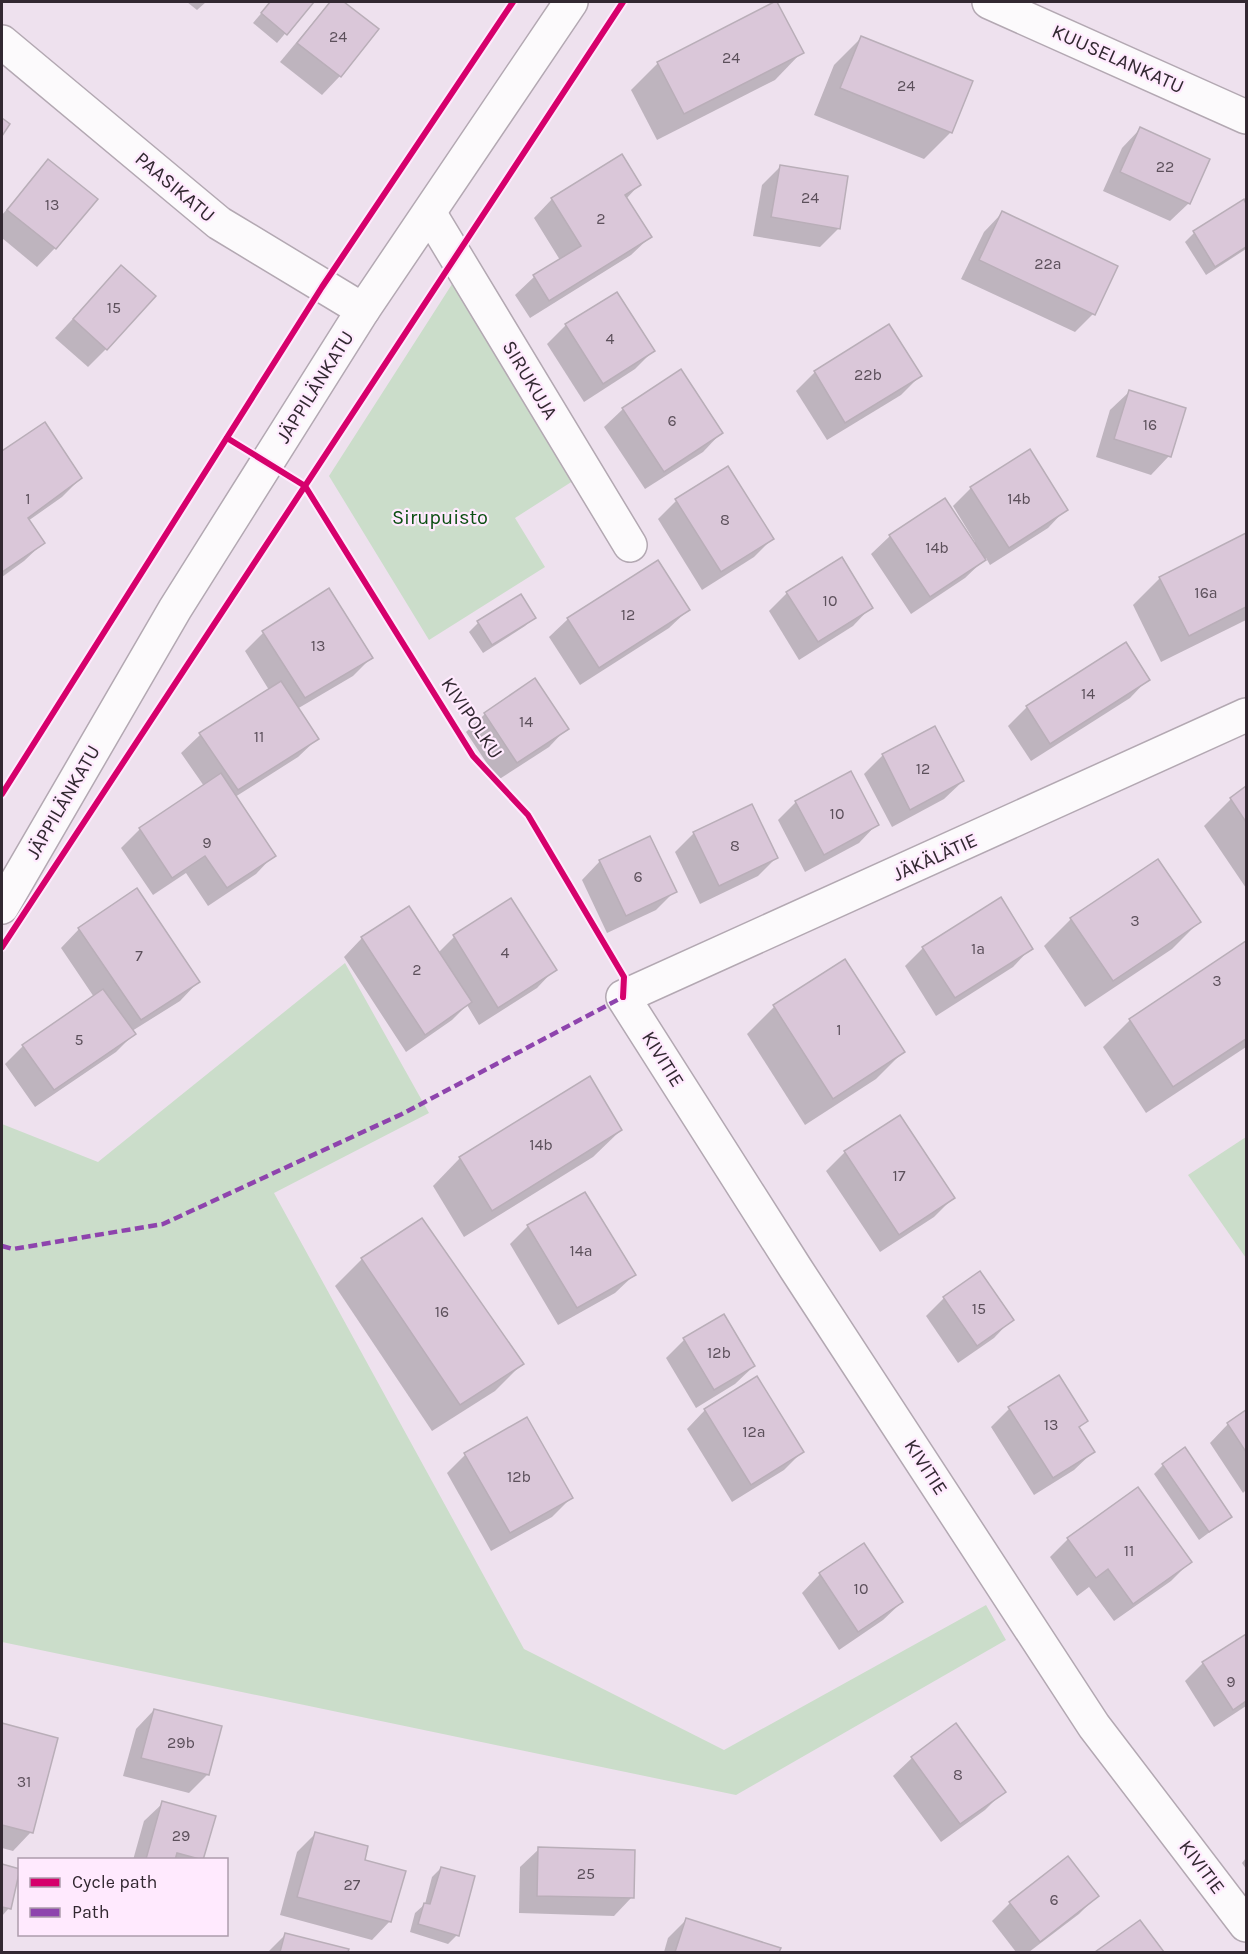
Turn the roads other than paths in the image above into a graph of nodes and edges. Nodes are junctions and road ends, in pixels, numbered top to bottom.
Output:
1 (571, 2) edge
2 (988, 2) edge
3 (2, 42) edge
4 (1246, 117) edge
5 (430, 214) junction
6 (363, 310) junction
7 (630, 545) dead end
8 (1246, 715) edge
9 (2, 907) edge
10 (623, 997) joint
11 (1246, 1925) edge

1 - 5 street, JÄPPILÄNKATU
2 - 4 street, KUUSELANKATU
3 - 6 street, PAASIKATU
5 - 6 street, JÄPPILÄNKATU
5 - 7 street, SIRUKUJA
6 - 9 street, JÄPPILÄNKATU
8 - 10 street, JÄKÄLÄTIE
10 - 11 street, KIVITIE

